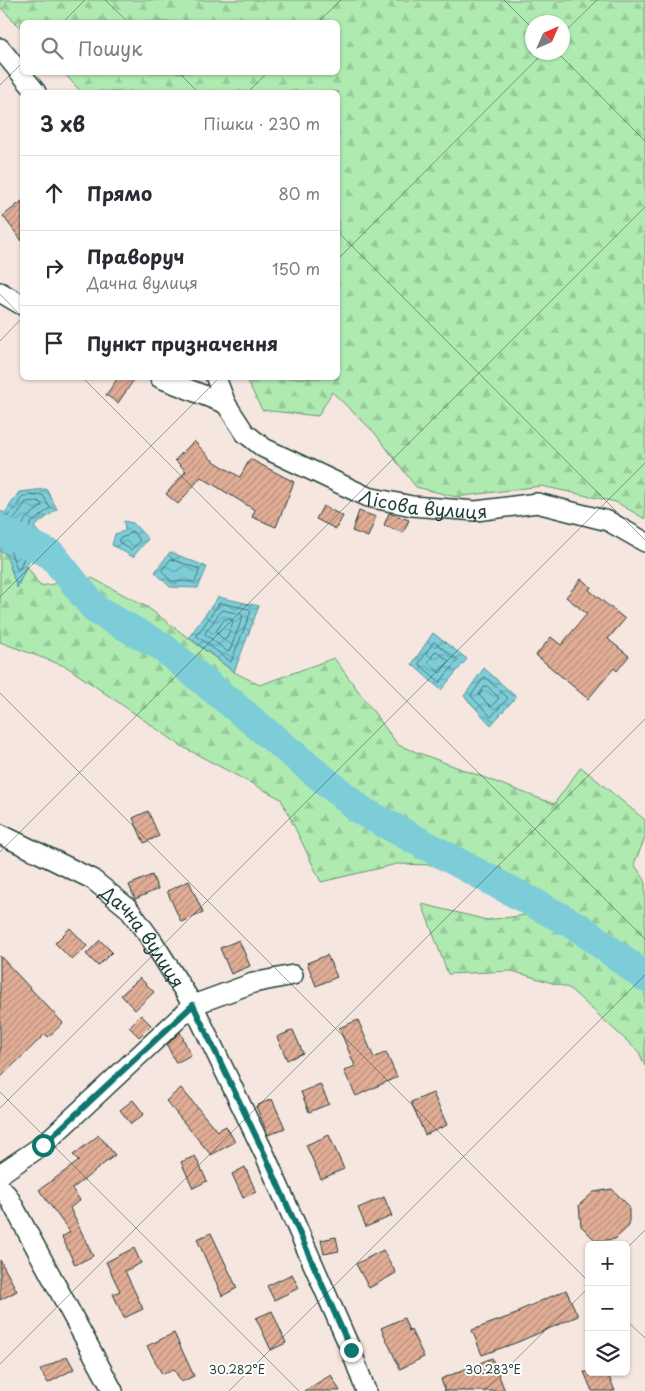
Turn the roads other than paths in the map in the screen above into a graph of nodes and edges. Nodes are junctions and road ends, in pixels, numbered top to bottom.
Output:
1 (0, 48) edge
2 (20, 72) edge
3 (22, 75) edge
4 (34, 90) edge
5 (0, 292) edge
6 (20, 304) edge
7 (165, 380) edge
8 (217, 380) edge
9 (226, 404) junction
10 (645, 542) edge
11 (0, 834) edge
12 (293, 975) dead end
13 (193, 1005) junction
14 (0, 1174) edge
15 (0, 1187) edge
16 (112, 1391) edge
17 (366, 1391) edge

1 - 2 street
3 - 4 street
5 - 6 street
7 - 9 street
8 - 9 street, Лісова вулиця
9 - 10 street, Лісова вулиця
11 - 13 street, Дачна вулиця
12 - 13 street
13 - 14 street
13 - 17 street, Дачна вулиця
15 - 16 street

